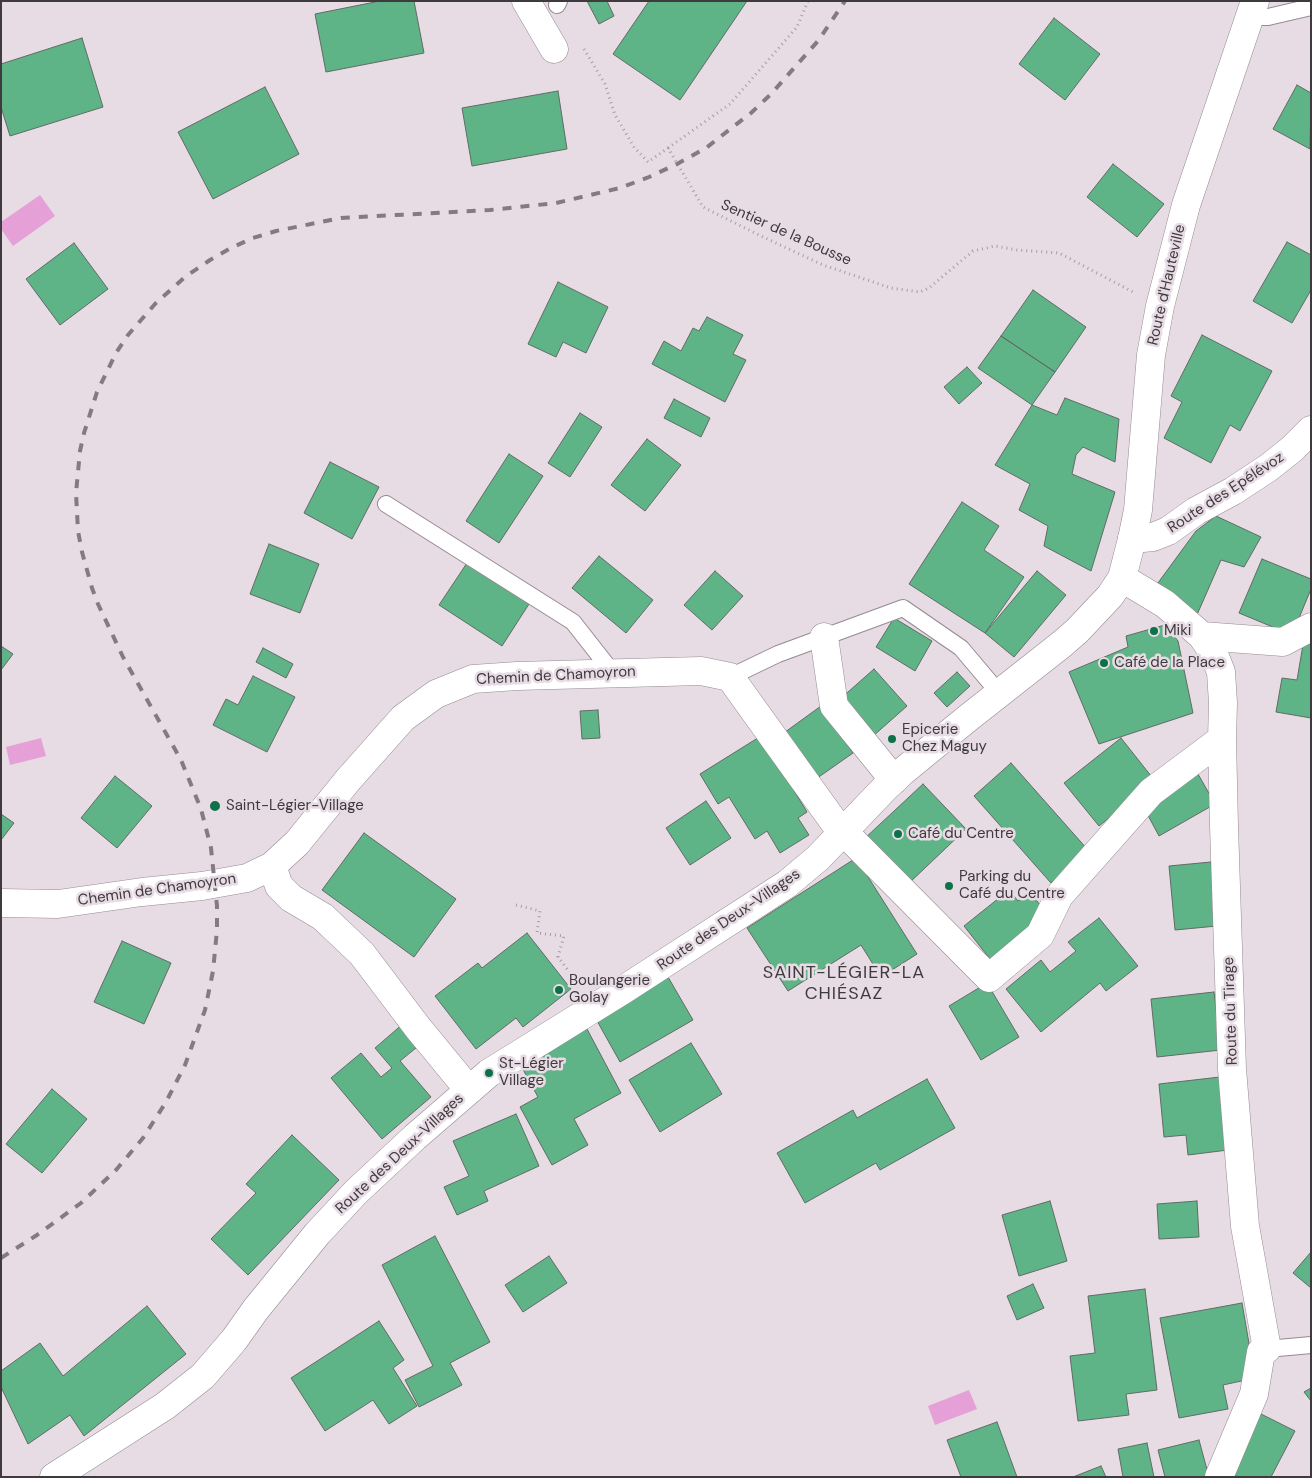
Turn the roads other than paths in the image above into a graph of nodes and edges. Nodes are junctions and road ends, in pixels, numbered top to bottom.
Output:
1 (526, 1) edge
2 (1311, 7) edge
3 (1252, 9) edge
4 (554, 48) dead end
5 (1311, 430) edge
6 (386, 504) dead end
7 (1132, 540) junction
8 (1122, 578) junction
9 (1311, 627) edge
10 (1202, 636) junction
11 (824, 637) junction
12 (613, 673) junction
13 (730, 677) junction
14 (999, 693) junction
15 (1222, 739) junction
16 (894, 780) junction
17 (843, 832) junction
18 (272, 866) junction
19 (1, 903) edge
20 (469, 1090) junction
21 (1311, 1346) edge
22 (1266, 1349) junction
23 (54, 1477) edge
24 (1219, 1477) edge

1 - 4 street
2 - 3 lane
3 - 7 street, Route d'Hauteville
5 - 7 street, Route des Epélévoz
6 - 12 lane
7 - 8 street, Route d'Hauteville
8 - 10 street, Route du Tirage
8 - 14 street, Route des Deux-Villages
9 - 10 street
10 - 15 street, Route du Tirage
11 - 13 lane
11 - 14 lane
11 - 16 street
12 - 13 street, Chemin de Chamoyron
12 - 18 street, Chemin de Chamoyron
13 - 17 street
14 - 16 street, Route des Deux-Villages
15 - 17 street
15 - 22 street, Route du Tirage
16 - 17 street, Route des Deux-Villages
17 - 20 street, Route des Deux-Villages
18 - 19 street, Chemin de Chamoyron
18 - 20 street
20 - 23 street, Route des Deux-Villages
21 - 22 lane
22 - 24 street

